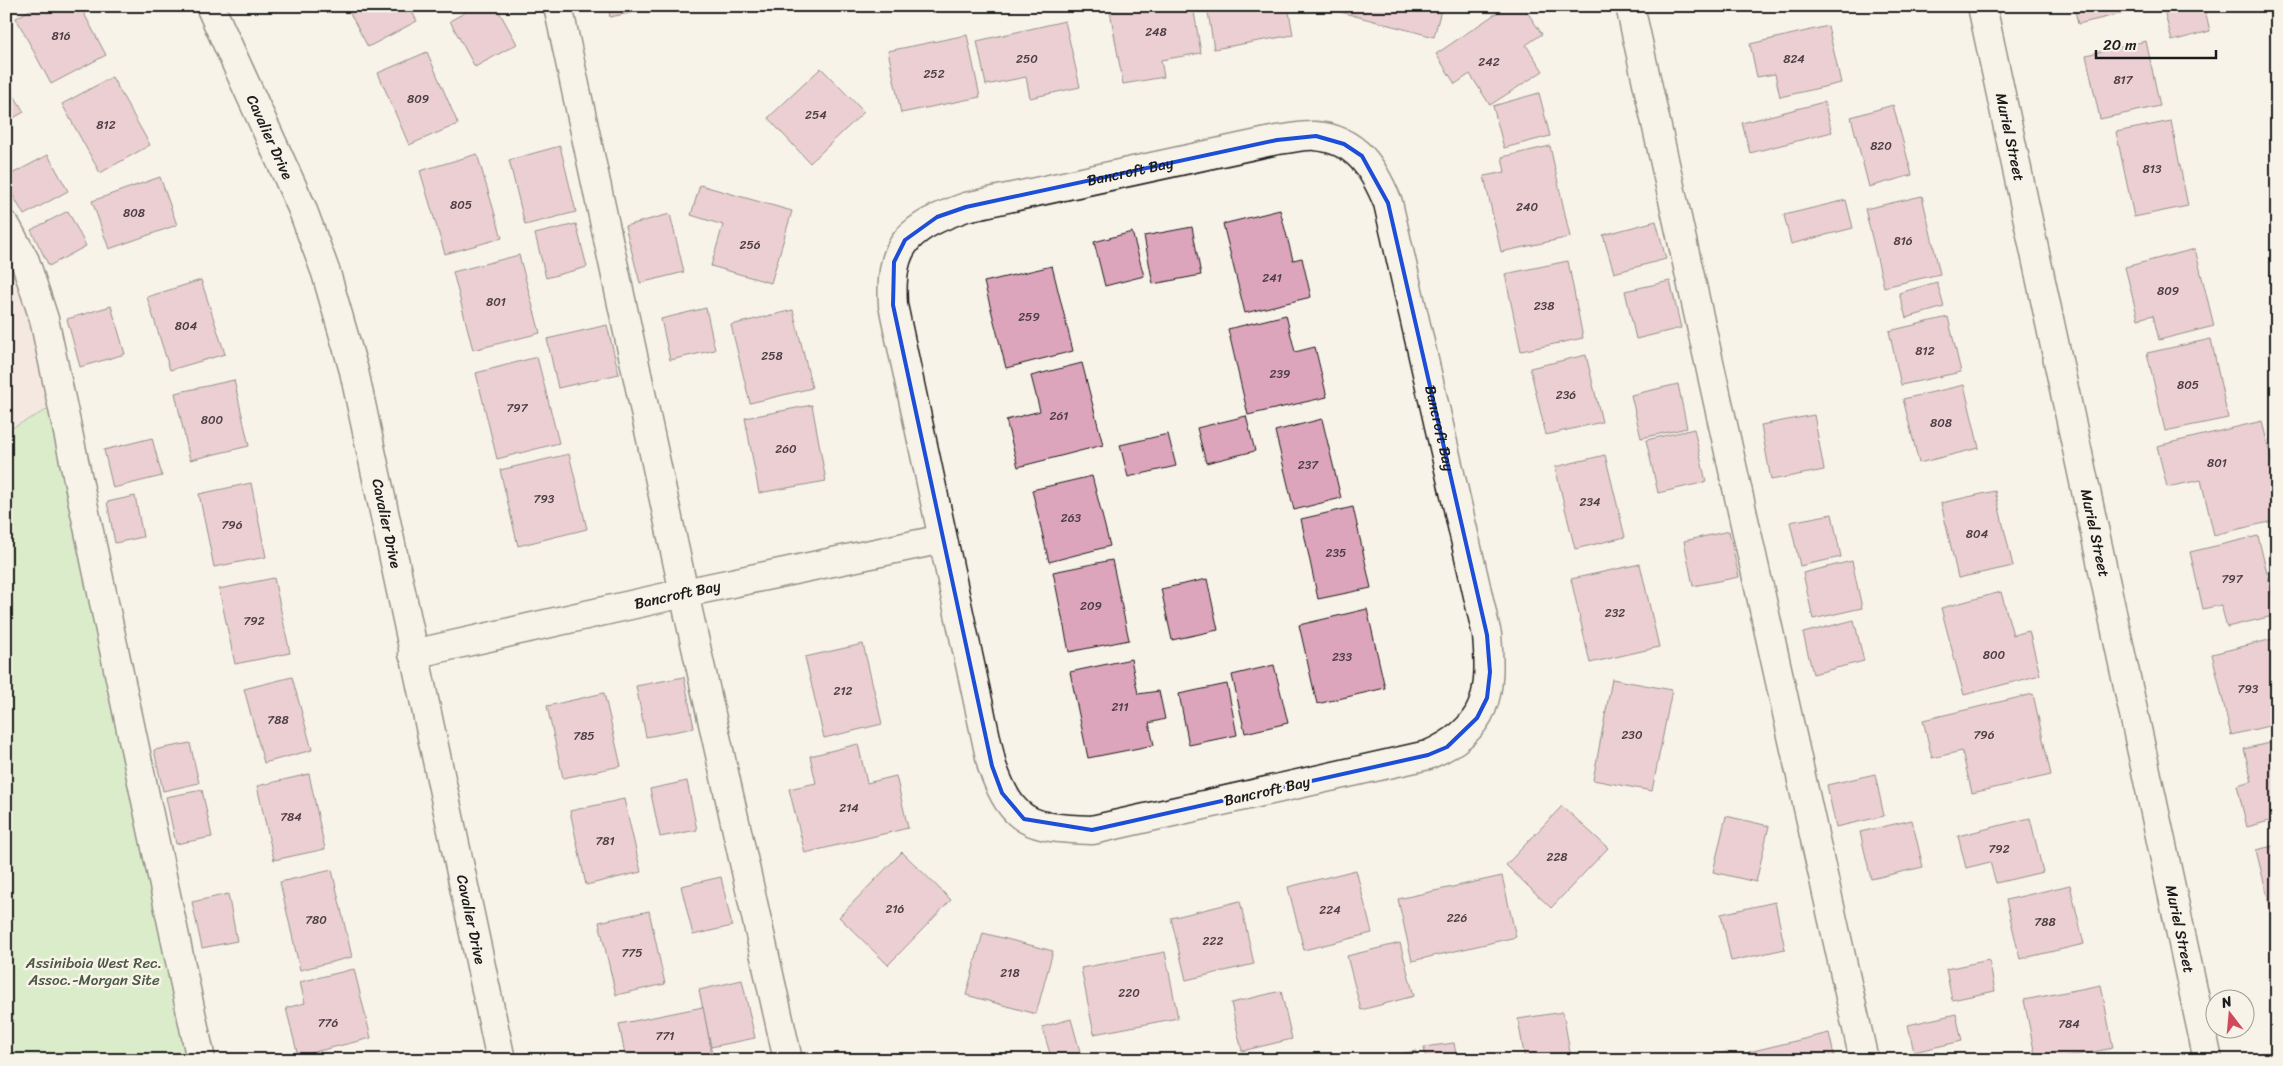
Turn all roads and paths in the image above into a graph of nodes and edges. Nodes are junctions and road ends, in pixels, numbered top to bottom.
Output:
1 (210, 6) edge
2 (558, 6) edge
3 (1630, 6) edge
4 (1982, 6) edge
5 (6, 226) edge
6 (943, 539) junction
7 (684, 593) junction
8 (413, 654) junction
9 (201, 1060) edge
10 (501, 1060) edge
11 (788, 1060) edge
12 (1864, 1060) edge
13 (2208, 1060) edge

1 - 8 street, Cavalier Drive
2 - 7 street
3 - 12 street
4 - 13 street, Muriel Street
5 - 9 street
6 - 6 street, Bancroft Bay
6 - 7 street, Bancroft Bay
7 - 8 street, Bancroft Bay
7 - 11 street
8 - 10 street, Cavalier Drive

